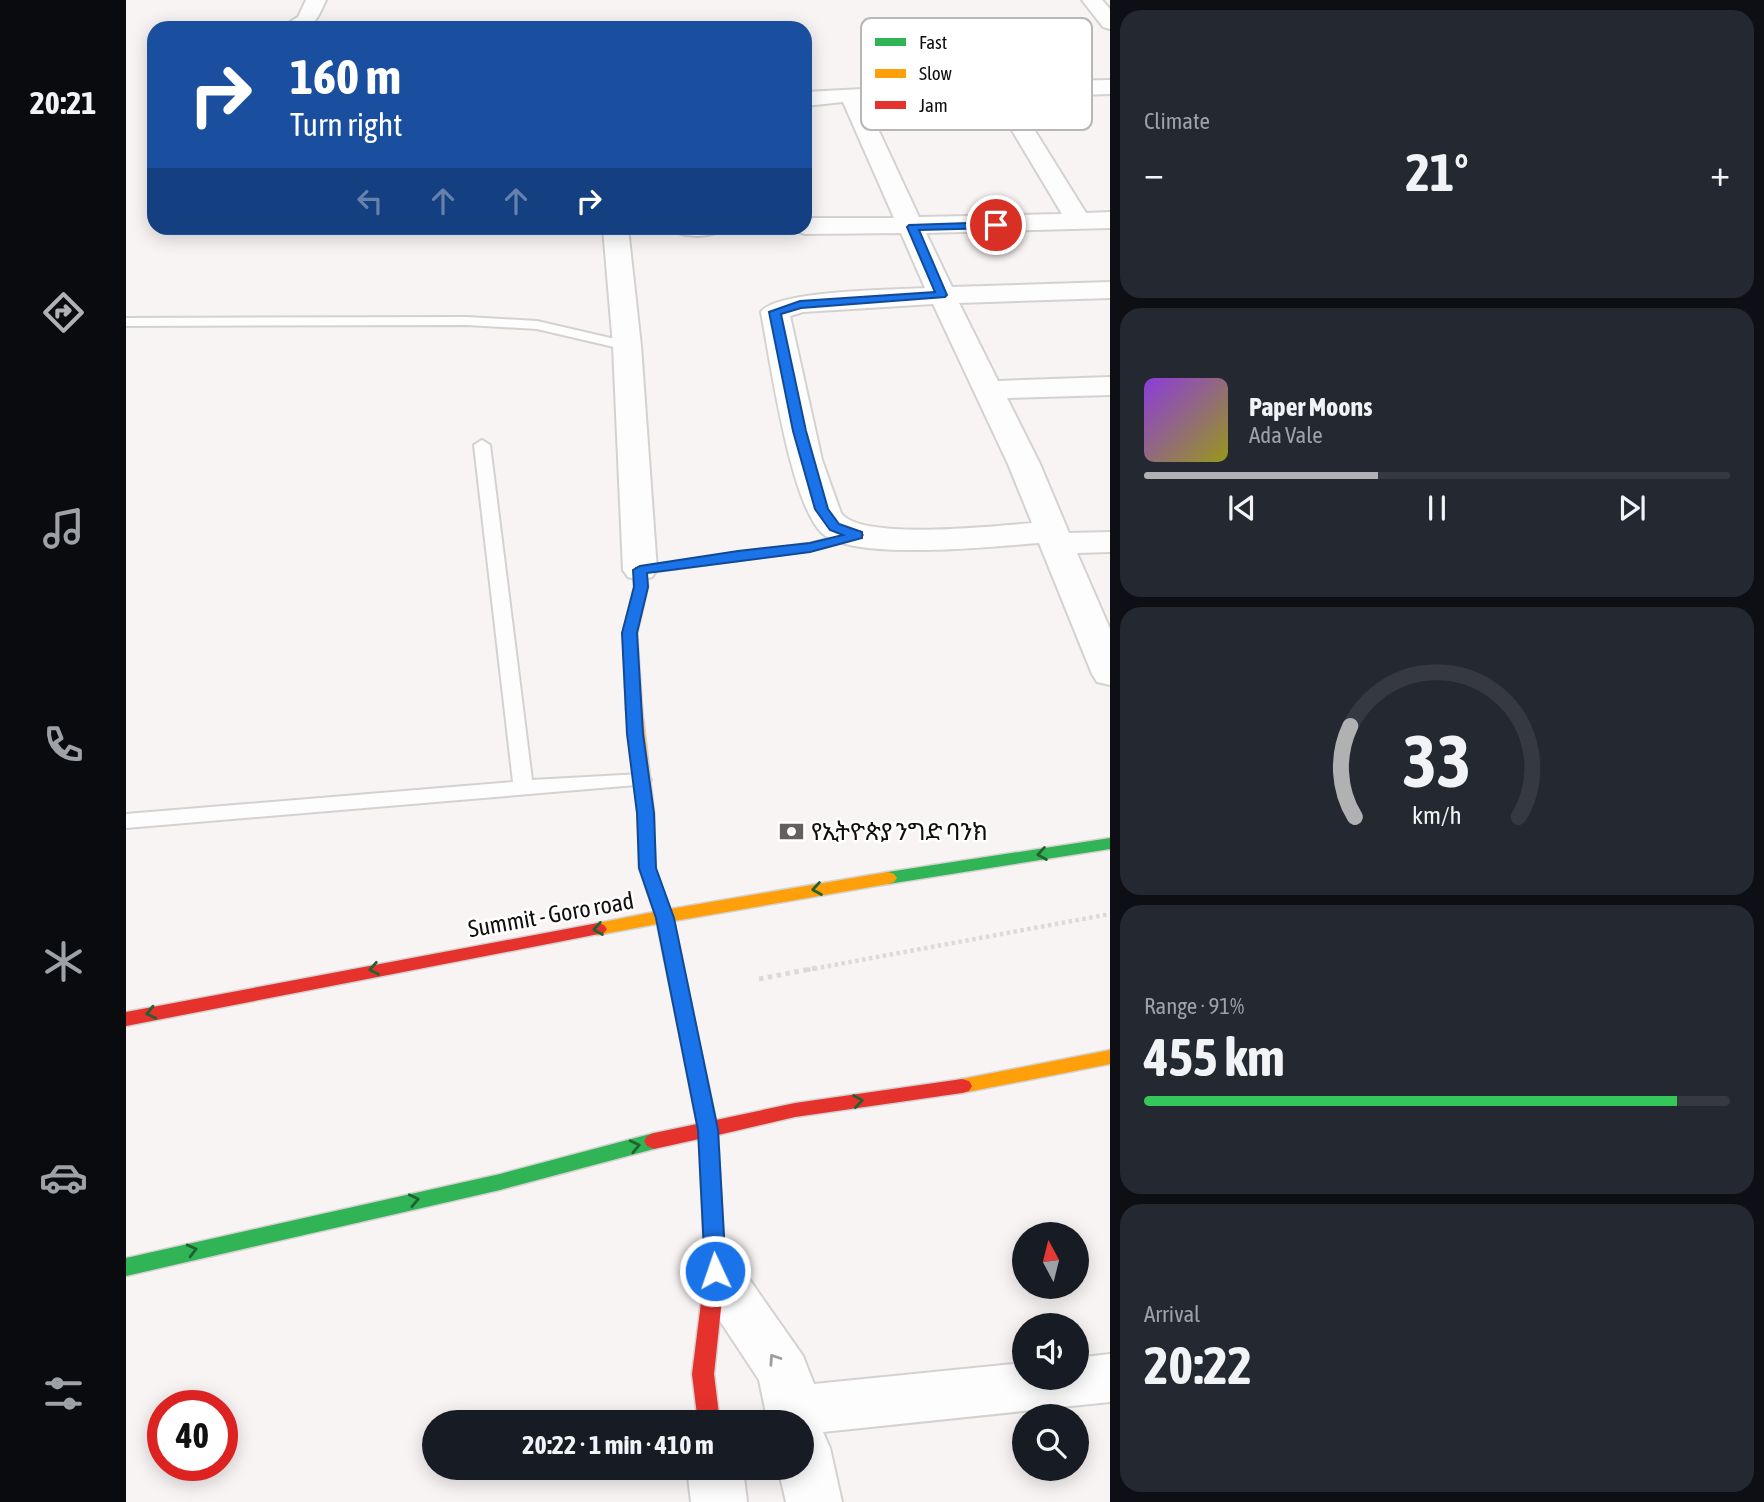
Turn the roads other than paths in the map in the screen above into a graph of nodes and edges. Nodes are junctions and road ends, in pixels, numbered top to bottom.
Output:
1 (316, 0) edge
2 (1093, 0) edge
3 (1108, 20) edge
4 (301, 21) edge
5 (1092, 86) edge
6 (1110, 86) edge
7 (851, 95) junction
8 (861, 95) edge
9 (812, 98) edge
10 (861, 117) edge
11 (867, 130) edge
12 (1023, 130) edge
13 (1110, 220) edge
14 (1079, 222) junction
15 (812, 226) edge
16 (912, 227) junction
17 (616, 235) edge
18 (1110, 290) edge
19 (942, 295) junction
20 (126, 322) edge
21 (628, 346) junction
22 (1110, 386) edge
23 (987, 390) junction
24 (482, 445) dead end
25 (857, 535) junction
26 (1053, 538) junction
27 (1110, 542) edge
28 (640, 570) junction
29 (1110, 674) edge
30 (641, 780) junction
31 (523, 787) junction
32 (126, 821) edge
33 (1110, 843) edge
34 (665, 918) junction
35 (126, 1019) edge
36 (1110, 1057) edge
37 (708, 1130) junction
38 (126, 1267) edge
39 (715, 1271) junction
40 (1110, 1378) edge
41 (707, 1410) edge
42 (793, 1410) edge
43 (814, 1424) edge
44 (716, 1480) edge
45 (809, 1480) edge
46 (719, 1502) edge
47 (814, 1502) edge

1 - 4 street
2 - 3 street
5 - 6 street
7 - 8 street
7 - 9 street
7 - 10 street
11 - 16 street
12 - 14 street
13 - 14 street
14 - 16 street
15 - 16 street
16 - 19 street
17 - 21 street
18 - 19 street
19 - 23 street
19 - 25 street
20 - 21 lane
21 - 28 street
22 - 23 street
23 - 26 street
24 - 31 lane
25 - 26 street
25 - 28 main road
26 - 27 street
26 - 29 street
28 - 30 main road
30 - 31 lane
30 - 34 main road
31 - 32 lane
33 -> 34 main road, Summit - Goro road
34 -> 35 main road, Summit - Goro road
34 - 37 main road
37 -> 36 main road
38 -> 37 main road
37 - 39 main road
39 - 41 main road
42 -> 39 street
40 - 43 street
44 - 46 street
45 - 47 street

